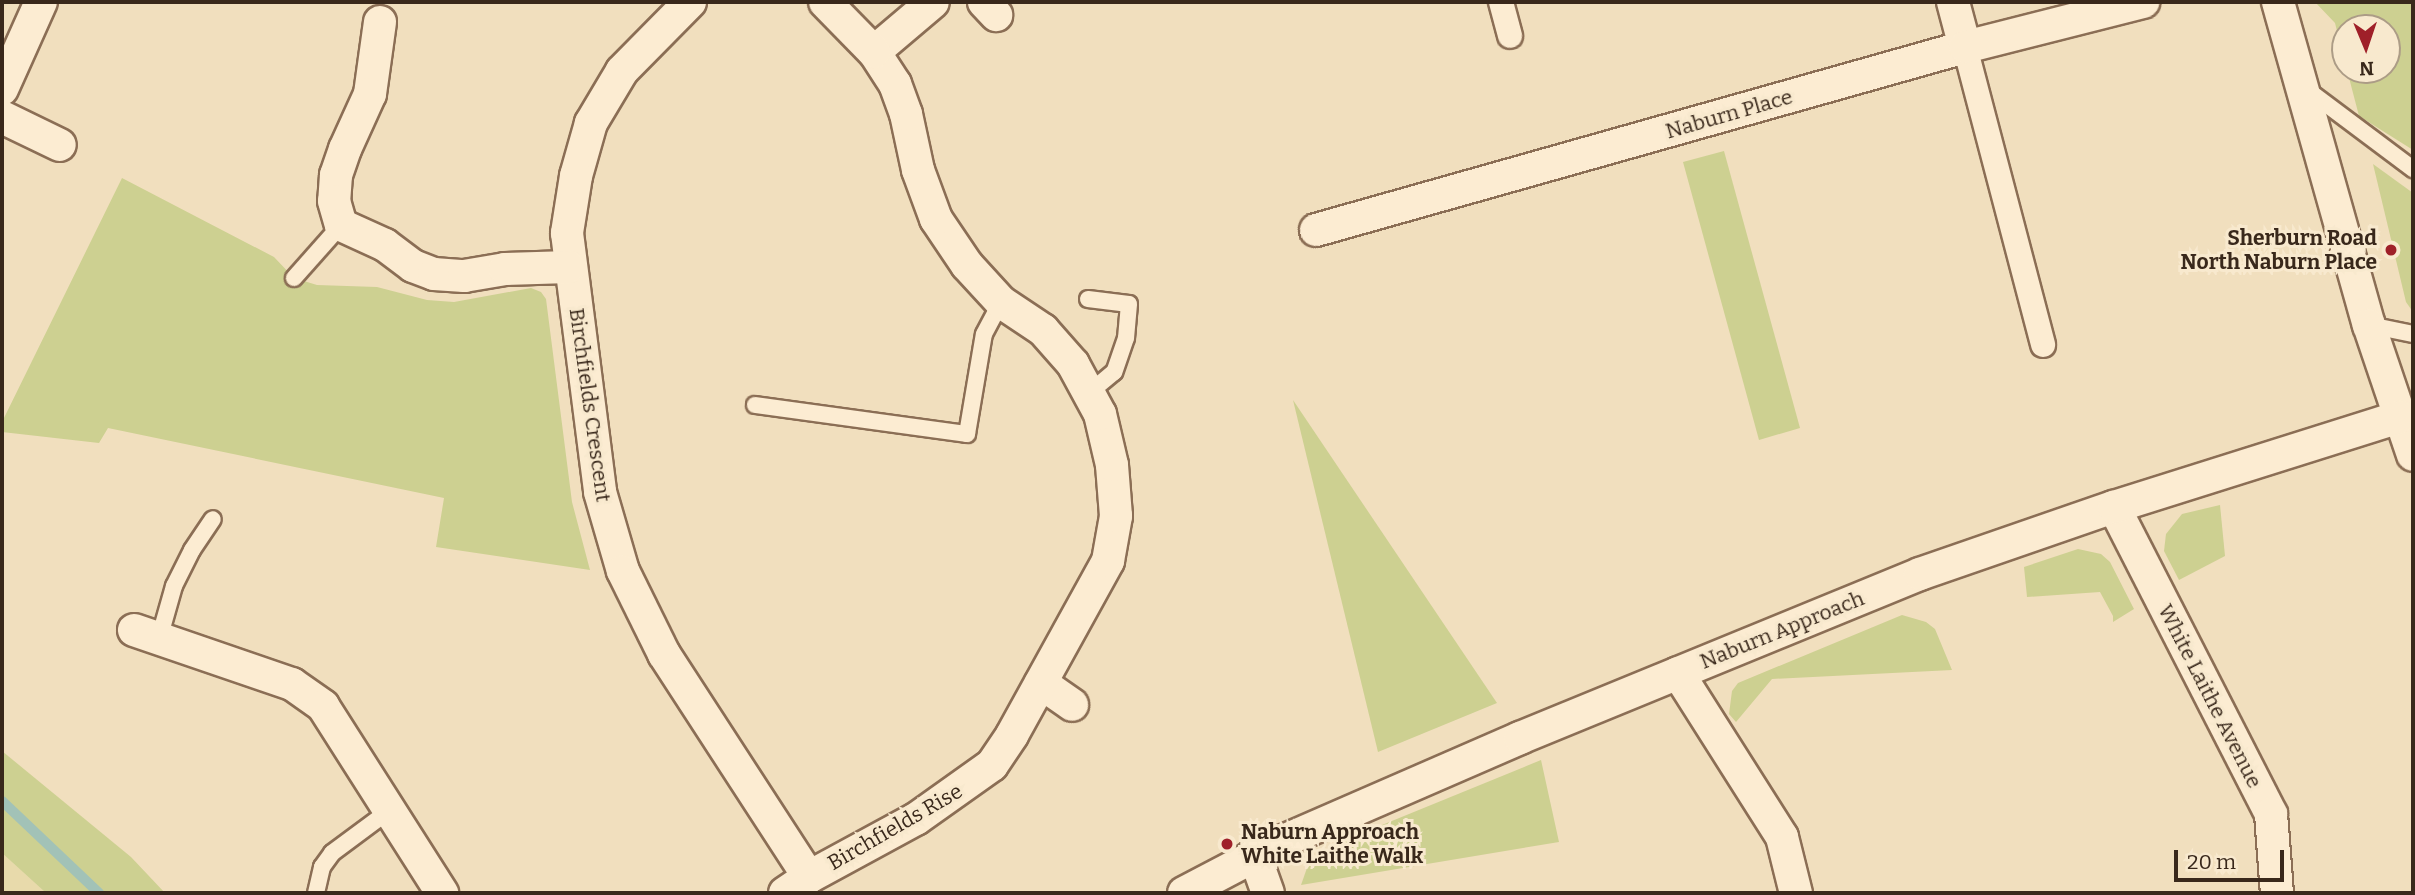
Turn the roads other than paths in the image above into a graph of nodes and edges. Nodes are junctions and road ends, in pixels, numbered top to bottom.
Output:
1 (41, 2) edge
2 (690, 2) edge
3 (825, 2) edge
4 (933, 2) edge
5 (1501, 2) edge
6 (1952, 2) edge
7 (2143, 2) edge
8 (2278, 2) edge
9 (384, 12) edge
10 (1510, 36) dead end
11 (1965, 47) junction
12 (874, 52) junction
13 (2302, 86) junction
14 (2, 89) edge
15 (2, 117) edge
16 (60, 145) dead end
17 (2413, 169) edge
18 (341, 225) junction
19 (1316, 230) dead end
20 (569, 267) junction
21 (294, 278) dead end
22 (1088, 299) dead end
23 (1001, 302) junction
24 (2369, 325) junction
25 (2413, 334) edge
26 (2043, 345) dead end
27 (1089, 393) junction
28 (755, 405) dead end
29 (2400, 417) junction
30 (2413, 455) edge
31 (2114, 507) junction
32 (213, 519) dead end
33 (147, 635) joint
34 (1678, 673) junction
35 (1041, 682) junction
36 (1072, 705) dead end
37 (390, 810) junction
38 (1254, 854) junction
39 (797, 885) edge
40 (316, 893) edge
41 (442, 893) edge
42 (1184, 893) edge
43 (1268, 893) edge
44 (1796, 893) edge
45 (2277, 893) edge

1 - 14 street
2 - 20 street, Birchfields Crescent
3 - 12 street, Birchfields Rise
4 - 12 street
5 - 10 street
6 - 11 street
7 - 11 street, Naburn Place
8 - 13 street
9 - 18 street
11 - 19 street, Naburn Place
11 - 26 street
12 - 23 street, Birchfields Rise
13 - 17 lane
13 - 24 street
15 - 16 street
18 - 20 street
18 - 21 lane
20 - 39 street, Birchfields Crescent
22 - 27 lane
23 - 27 street, Birchfields Rise
23 - 28 lane
24 - 25 lane
24 - 29 street
27 - 35 street, Birchfields Rise
29 - 30 street
29 - 31 street, Naburn Approach
31 - 34 street, Naburn Approach
31 - 45 street, White Laithe Avenue
32 - 33 lane
33 - 37 street
34 - 38 street, Naburn Approach
34 - 44 street
35 - 36 street
35 - 39 street, Birchfields Rise
37 - 40 lane
37 - 41 street
38 - 42 street, Naburn Approach
38 - 43 street

